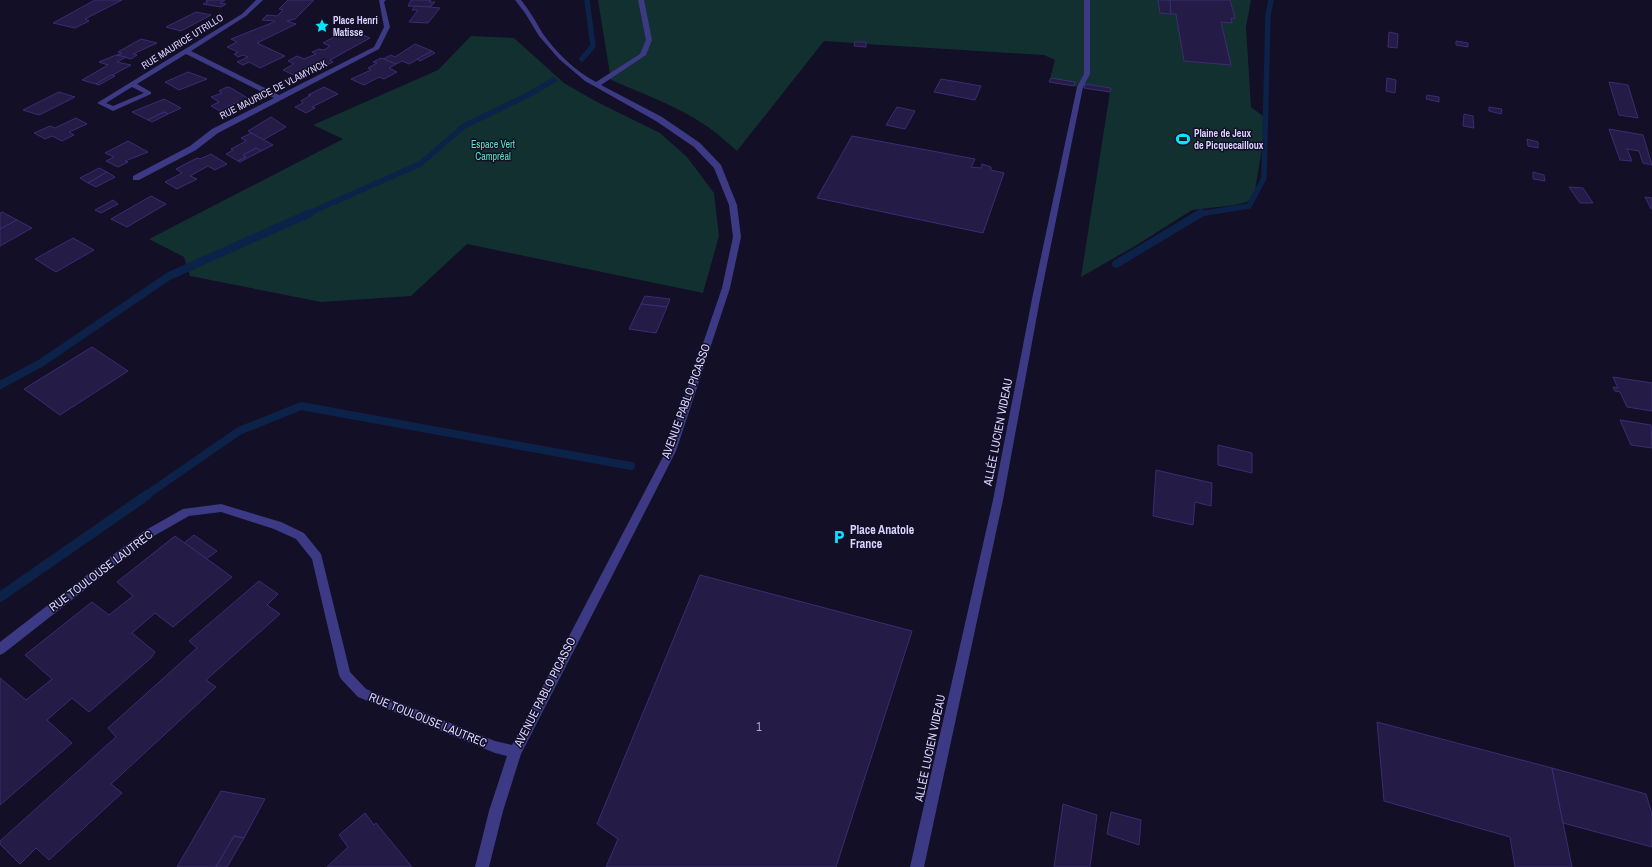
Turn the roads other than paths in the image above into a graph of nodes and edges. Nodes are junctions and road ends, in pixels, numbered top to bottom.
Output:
1 (260, 0) edge
2 (383, 0) edge
3 (518, 0) edge
4 (641, 0) edge
5 (1087, 0) edge
6 (186, 51) junction
7 (132, 84) junction
8 (596, 85) junction
9 (277, 97) junction
10 (136, 178) dead end
11 (0, 649) edge
12 (515, 752) junction
13 (482, 867) edge
14 (917, 867) edge

1 - 6 street, RUE MAURICE UTRILLO
2 - 9 street, RUE MAURICE DE VLAMYNCK
3 - 8 street, AVENUE PABLO PICASSO
4 - 8 street
5 - 14 street, ALLÉE LUCIEN VIDEAU
6 - 7 street, RUE MAURICE UTRILLO
6 - 9 street
7 - 7 street, RUE MAURICE UTRILLO
8 - 12 street, AVENUE PABLO PICASSO
9 - 10 street, RUE MAURICE DE VLAMYNCK
11 - 12 street, RUE TOULOUSE LAUTREC
12 - 13 street, AVENUE PABLO PICASSO

